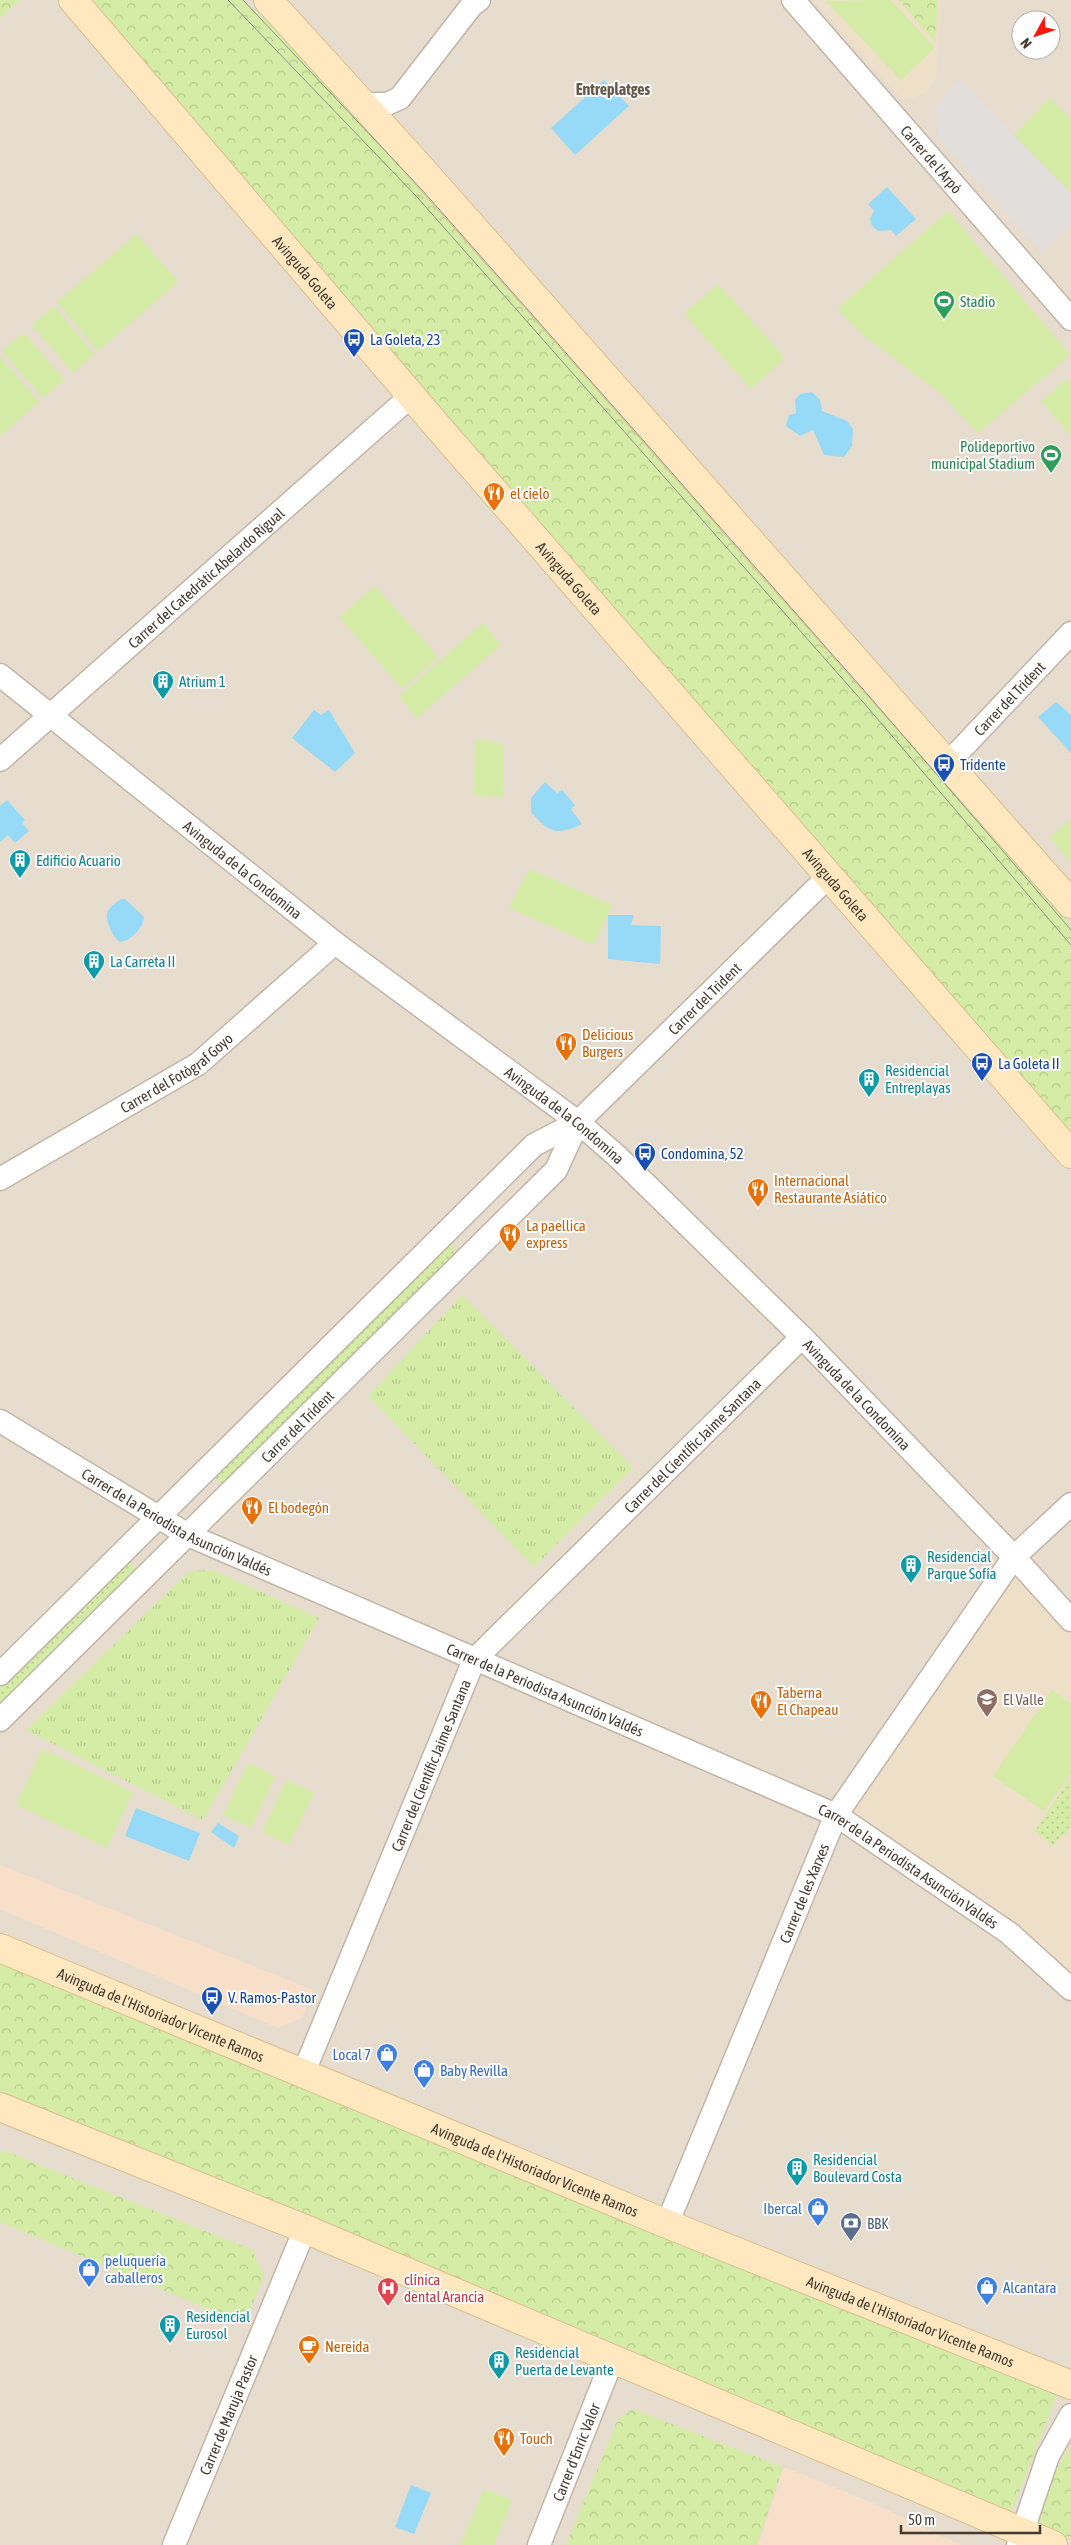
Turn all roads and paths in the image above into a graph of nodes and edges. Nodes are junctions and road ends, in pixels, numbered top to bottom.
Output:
1 (73, 0) edge
2 (268, 0) edge
3 (479, 0) edge
4 (794, 0) edge
5 (400, 98) junction
6 (362, 104) junction
7 (404, 149) junction
8 (1071, 319) edge
9 (411, 396) junction
10 (1071, 633) edge
11 (0, 674) edge
12 (51, 715) junction
13 (0, 760) edge
14 (948, 763) junction
15 (829, 876) junction
16 (1071, 904) edge
17 (335, 943) junction
18 (578, 1122) junction
19 (1071, 1154) edge
20 (0, 1179) edge
21 (802, 1338) junction
22 (0, 1421) edge
23 (1071, 1504) edge
24 (158, 1518) junction
25 (188, 1535) junction
26 (1014, 1557) junction
27 (1071, 1620) edge
28 (474, 1660) junction
29 (0, 1674) edge
30 (0, 1720) edge
31 (836, 1815) junction
32 (0, 1948) edge
33 (1071, 1989) edge
34 (303, 2074) junction
35 (0, 2107) edge
36 (667, 2224) junction
37 (305, 2229) junction
38 (613, 2358) junction
39 (1071, 2385) edge
40 (1071, 2415) edge
41 (1020, 2539) edge
42 (174, 2545) edge
43 (539, 2545) edge
44 (1053, 2545) edge

1 - 9 main road, Avinguda Goleta
2 - 6 main road
3 - 5 street
4 - 8 street, Carrer de l'Arpó
5 - 6 street
5 - 7 street
6 - 7 main road
7 - 14 main road
9 - 12 street, Carrer del Catedràtic Abelardo Rigual
9 - 15 main road, Avinguda Goleta
10 - 14 street, Carrer del Trident
11 - 12 street, Avinguda de la Condomina
12 - 13 street, Carrer del Catedràtic Abelardo Rigual
12 - 17 street, Avinguda de la Condomina
14 - 16 main road
15 - 18 street, Carrer del Trident
15 - 19 main road, Avinguda Goleta
17 - 18 street, Avinguda de la Condomina
17 - 20 street, Carrer del Fotògraf Goyo
18 - 21 street, Avinguda de la Condomina
18 - 24 street, Carrer del Trident
18 - 25 street, Carrer del Trident
21 - 26 street, Avinguda de la Condomina
21 - 28 street, Carrer del Científic Jaime Santana
22 - 24 street, Carrer de la Periodista Asunción Valdés
23 - 26 street, Carrer de les Xarxes
24 - 25 street, Carrer de la Periodista Asunción Valdés
24 - 29 street, Carrer del Trident
25 - 28 street, Carrer de la Periodista Asunción Valdés
25 - 30 street, Carrer del Trident
26 - 27 street, Avinguda de la Condomina
26 - 31 street, Carrer de les Xarxes
28 - 31 street, Carrer de la Periodista Asunción Valdés
28 - 34 street, Carrer del Científic Jaime Santana
31 - 33 street, Carrer de la Periodista Asunción Valdés
31 - 36 street, Carrer de les Xarxes
32 - 34 main road, Avinguda de l'Historiador Vicente Ramos
34 - 36 main road, Avinguda de l'Historiador Vicente Ramos
35 - 37 main road
36 - 39 main road, Avinguda de l'Historiador Vicente Ramos
37 - 38 main road
37 - 42 street, Carrer de Maruja Pastor
38 - 41 main road
38 - 43 street, Carrer d'Enric Valor
40 - 41 street
41 - 44 main road

